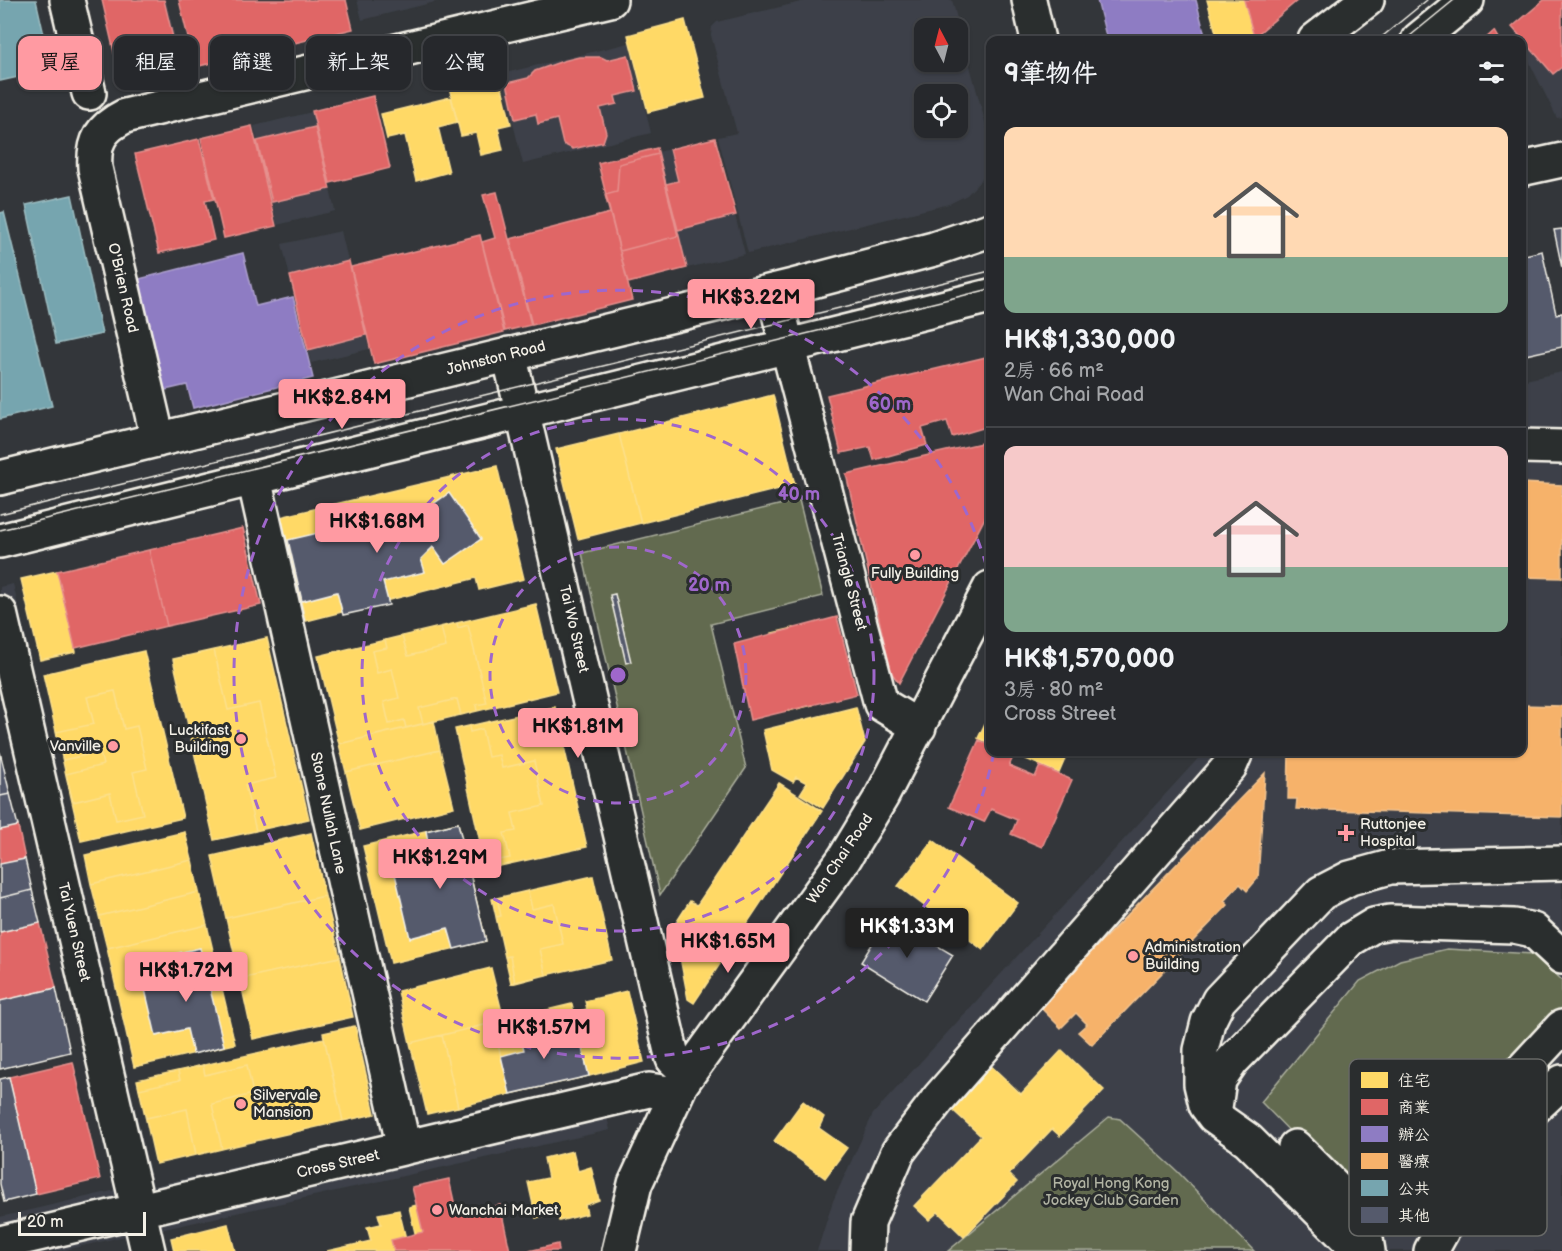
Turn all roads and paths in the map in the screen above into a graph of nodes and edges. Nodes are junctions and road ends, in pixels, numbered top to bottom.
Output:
1 (67, 0) edge
2 (610, 0) edge
3 (1029, 0) edge
4 (1367, 0) edge
5 (1467, 0) edge
6 (1037, 36) edge
7 (1320, 36) edge
8 (1423, 36) edge
9 (89, 93) dead end
10 (1562, 160) edge
11 (1526, 168) edge
12 (986, 231) edge
13 (773, 291) junction
14 (986, 297) edge
15 (788, 347) junction
16 (509, 354) junction
17 (524, 410) junction
18 (158, 440) junction
19 (1526, 446) edge
20 (1562, 447) edge
21 (0, 478) edge
22 (254, 478) junction
23 (0, 541) edge
24 (986, 596) edge
25 (0, 612) edge
26 (919, 727) junction
27 (1234, 756) edge
28 (1555, 863) edge
29 (1547, 933) edge
30 (1562, 957) edge
31 (1562, 1027) edge
32 (1532, 1059) edge
33 (1562, 1082) edge
34 (682, 1083) junction
35 (1547, 1096) edge
36 (1214, 1116) junction
37 (1295, 1147) dead end
38 (404, 1148) junction
39 (1349, 1202) edge
40 (140, 1210) junction
41 (1366, 1236) edge
42 (0, 1242) edge
43 (148, 1251) edge
44 (619, 1251) edge
45 (867, 1251) edge
46 (1360, 1251) edge
47 (1368, 1251) edge

1 - 9 street
2 - 18 street, O'Brien Road
3 - 6 street
4 - 7 street
5 - 8 street
10 - 11 street
12 - 13 street, Johnston Road
13 - 15 street, Triangle Street
13 - 16 street, Johnston Road
14 - 15 street
15 - 17 street
15 - 26 street, Triangle Street
16 - 17 street, Tai Wo Street
16 - 18 street, Johnston Road
17 - 22 street
17 - 34 street, Tai Wo Street
18 - 21 street, Johnston Road
19 - 20 street
22 - 23 street
22 - 38 street, Stone Nullah Lane
24 - 26 street, Wan Chai Road
25 - 40 street, Tai Yuen Street
26 - 34 street, Wan Chai Road
27 - 45 street
28 - 36 street
29 - 30 street
29 - 36 street
31 - 32 street
33 - 35 street
34 - 38 street, Cross Street
34 - 44 street, Wan Chai Road
36 - 46 street
37 - 39 street
38 - 40 street, Cross Street
40 - 42 street, Cross Street
40 - 43 street, Tai Yuen Street
41 - 47 street

